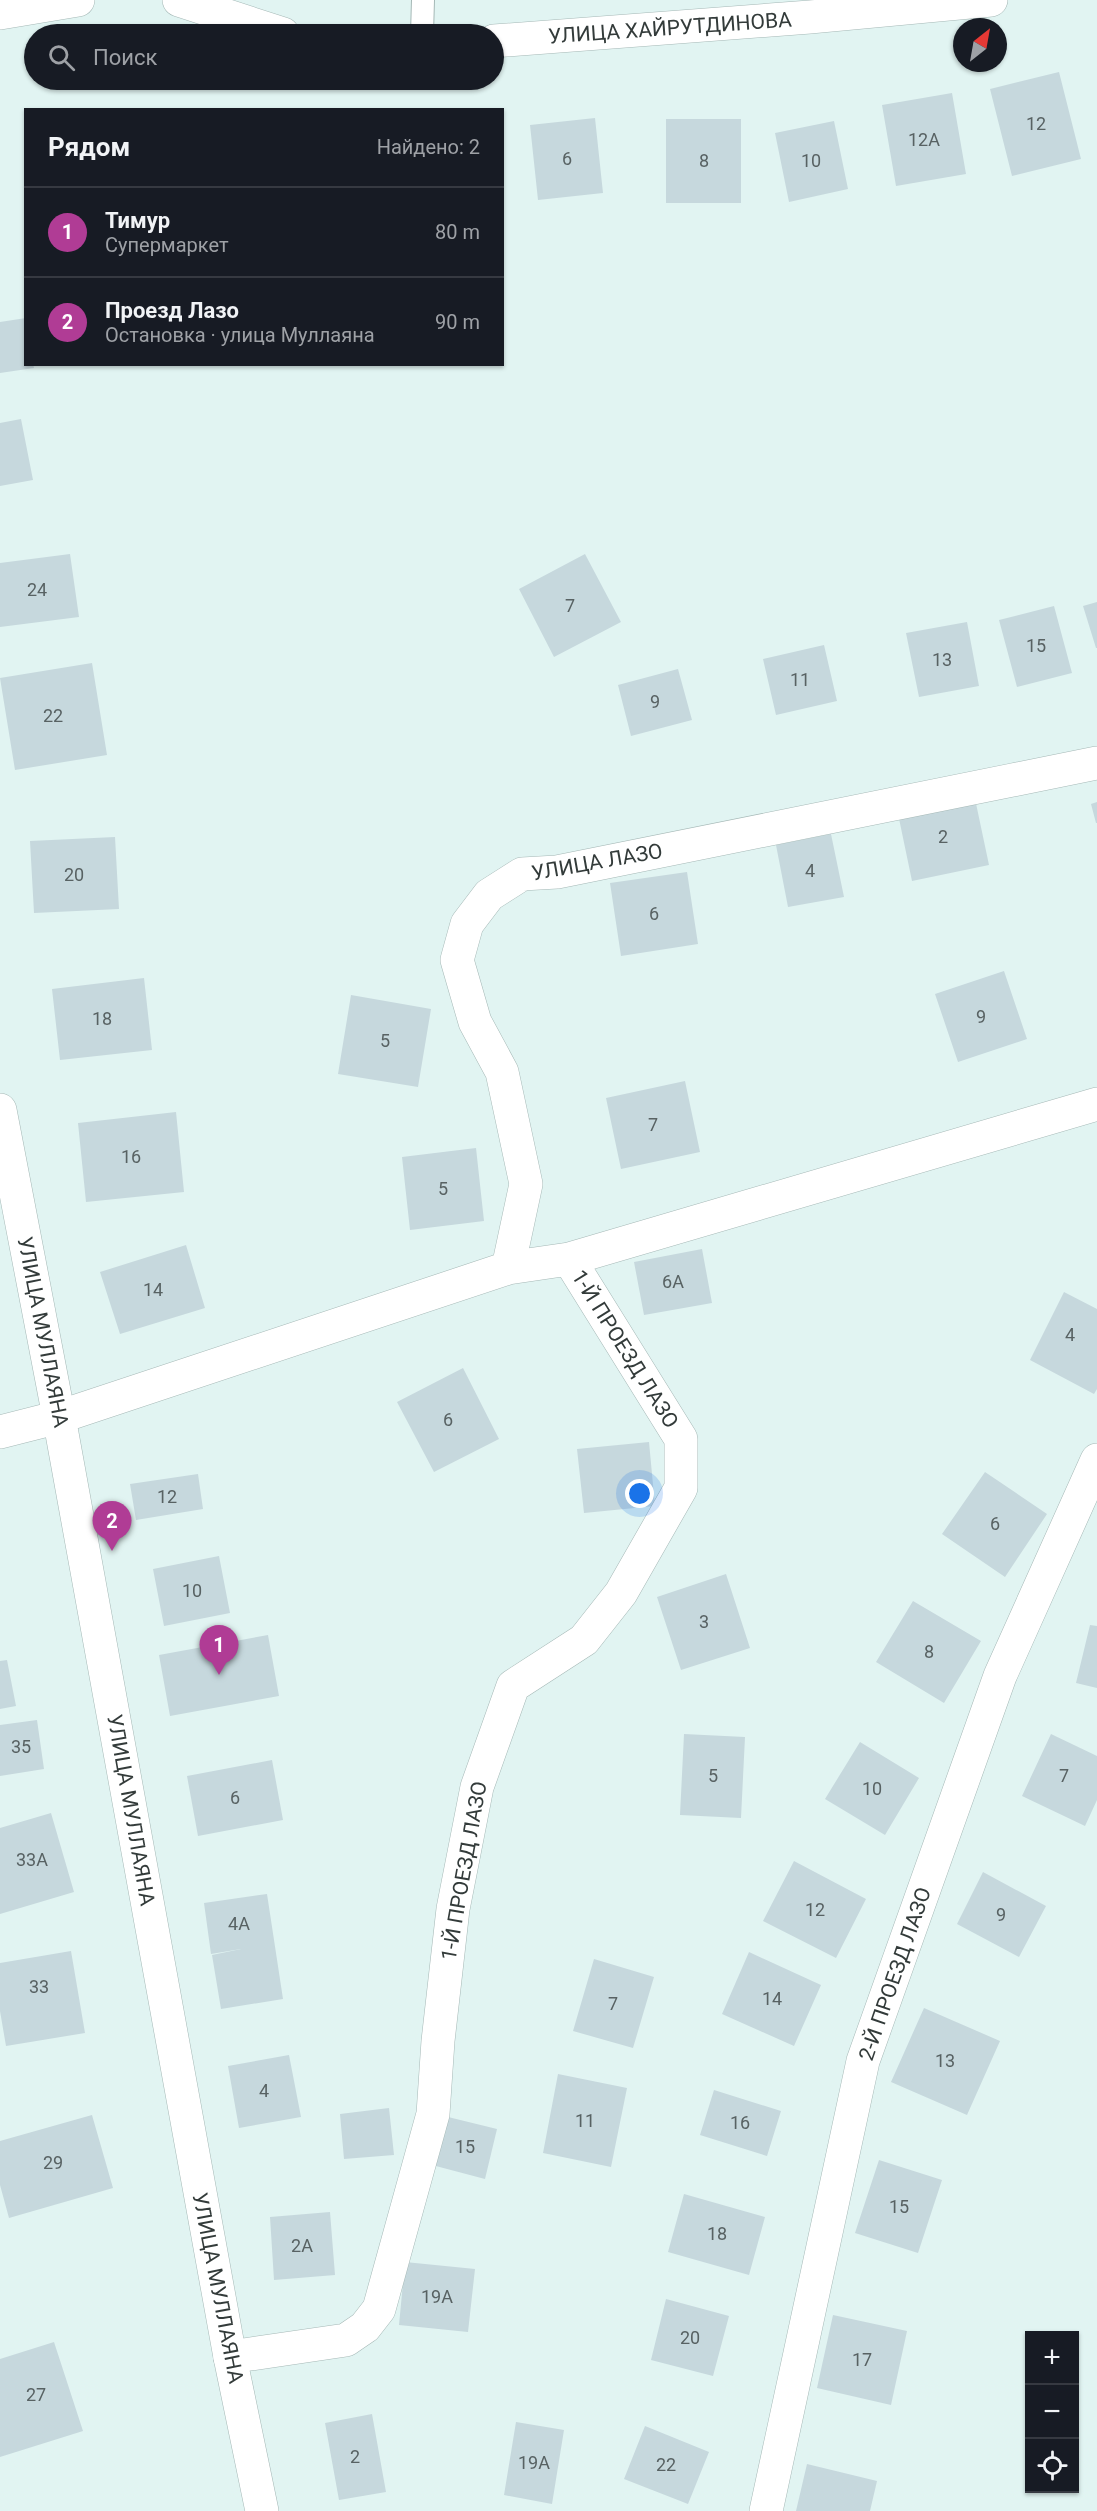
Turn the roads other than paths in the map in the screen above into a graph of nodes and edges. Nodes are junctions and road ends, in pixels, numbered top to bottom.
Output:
1 (78, 0) edge
2 (179, 0) edge
3 (423, 0) edge
4 (991, 0) edge
5 (0, 13) edge
6 (252, 24) edge
7 (422, 24) edge
8 (504, 40) edge
9 (1097, 763) edge
10 (1097, 1104) edge
11 (0, 1110) edge
12 (569, 1259) junction
13 (508, 1268) junction
14 (60, 1416) junction
15 (0, 1432) edge
16 (1097, 1460) edge
17 (230, 2357) junction
18 (262, 2511) edge
19 (766, 2511) edge

1 - 5 street
2 - 6 street
3 - 7 lane
4 - 8 street, УЛИЦА ХАЙРУТДИНОВА
9 - 13 street, УЛИЦА ЛАЗО
10 - 12 street, 1-Й ПРОЕЗД ЛАЗО
11 - 14 street, УЛИЦА МУЛЛАЯНА
12 - 13 street, 1-Й ПРОЕЗД ЛАЗО
12 - 17 street, 1-Й ПРОЕЗД ЛАЗО
13 - 14 street, 1-Й ПРОЕЗД ЛАЗО
14 - 15 street, 1-Й ПРОЕЗД ЛАЗО
14 - 17 street, УЛИЦА МУЛЛАЯНА
16 - 19 street, 2-Й ПРОЕЗД ЛАЗО
17 - 18 street, УЛИЦА МУЛЛАЯНА

